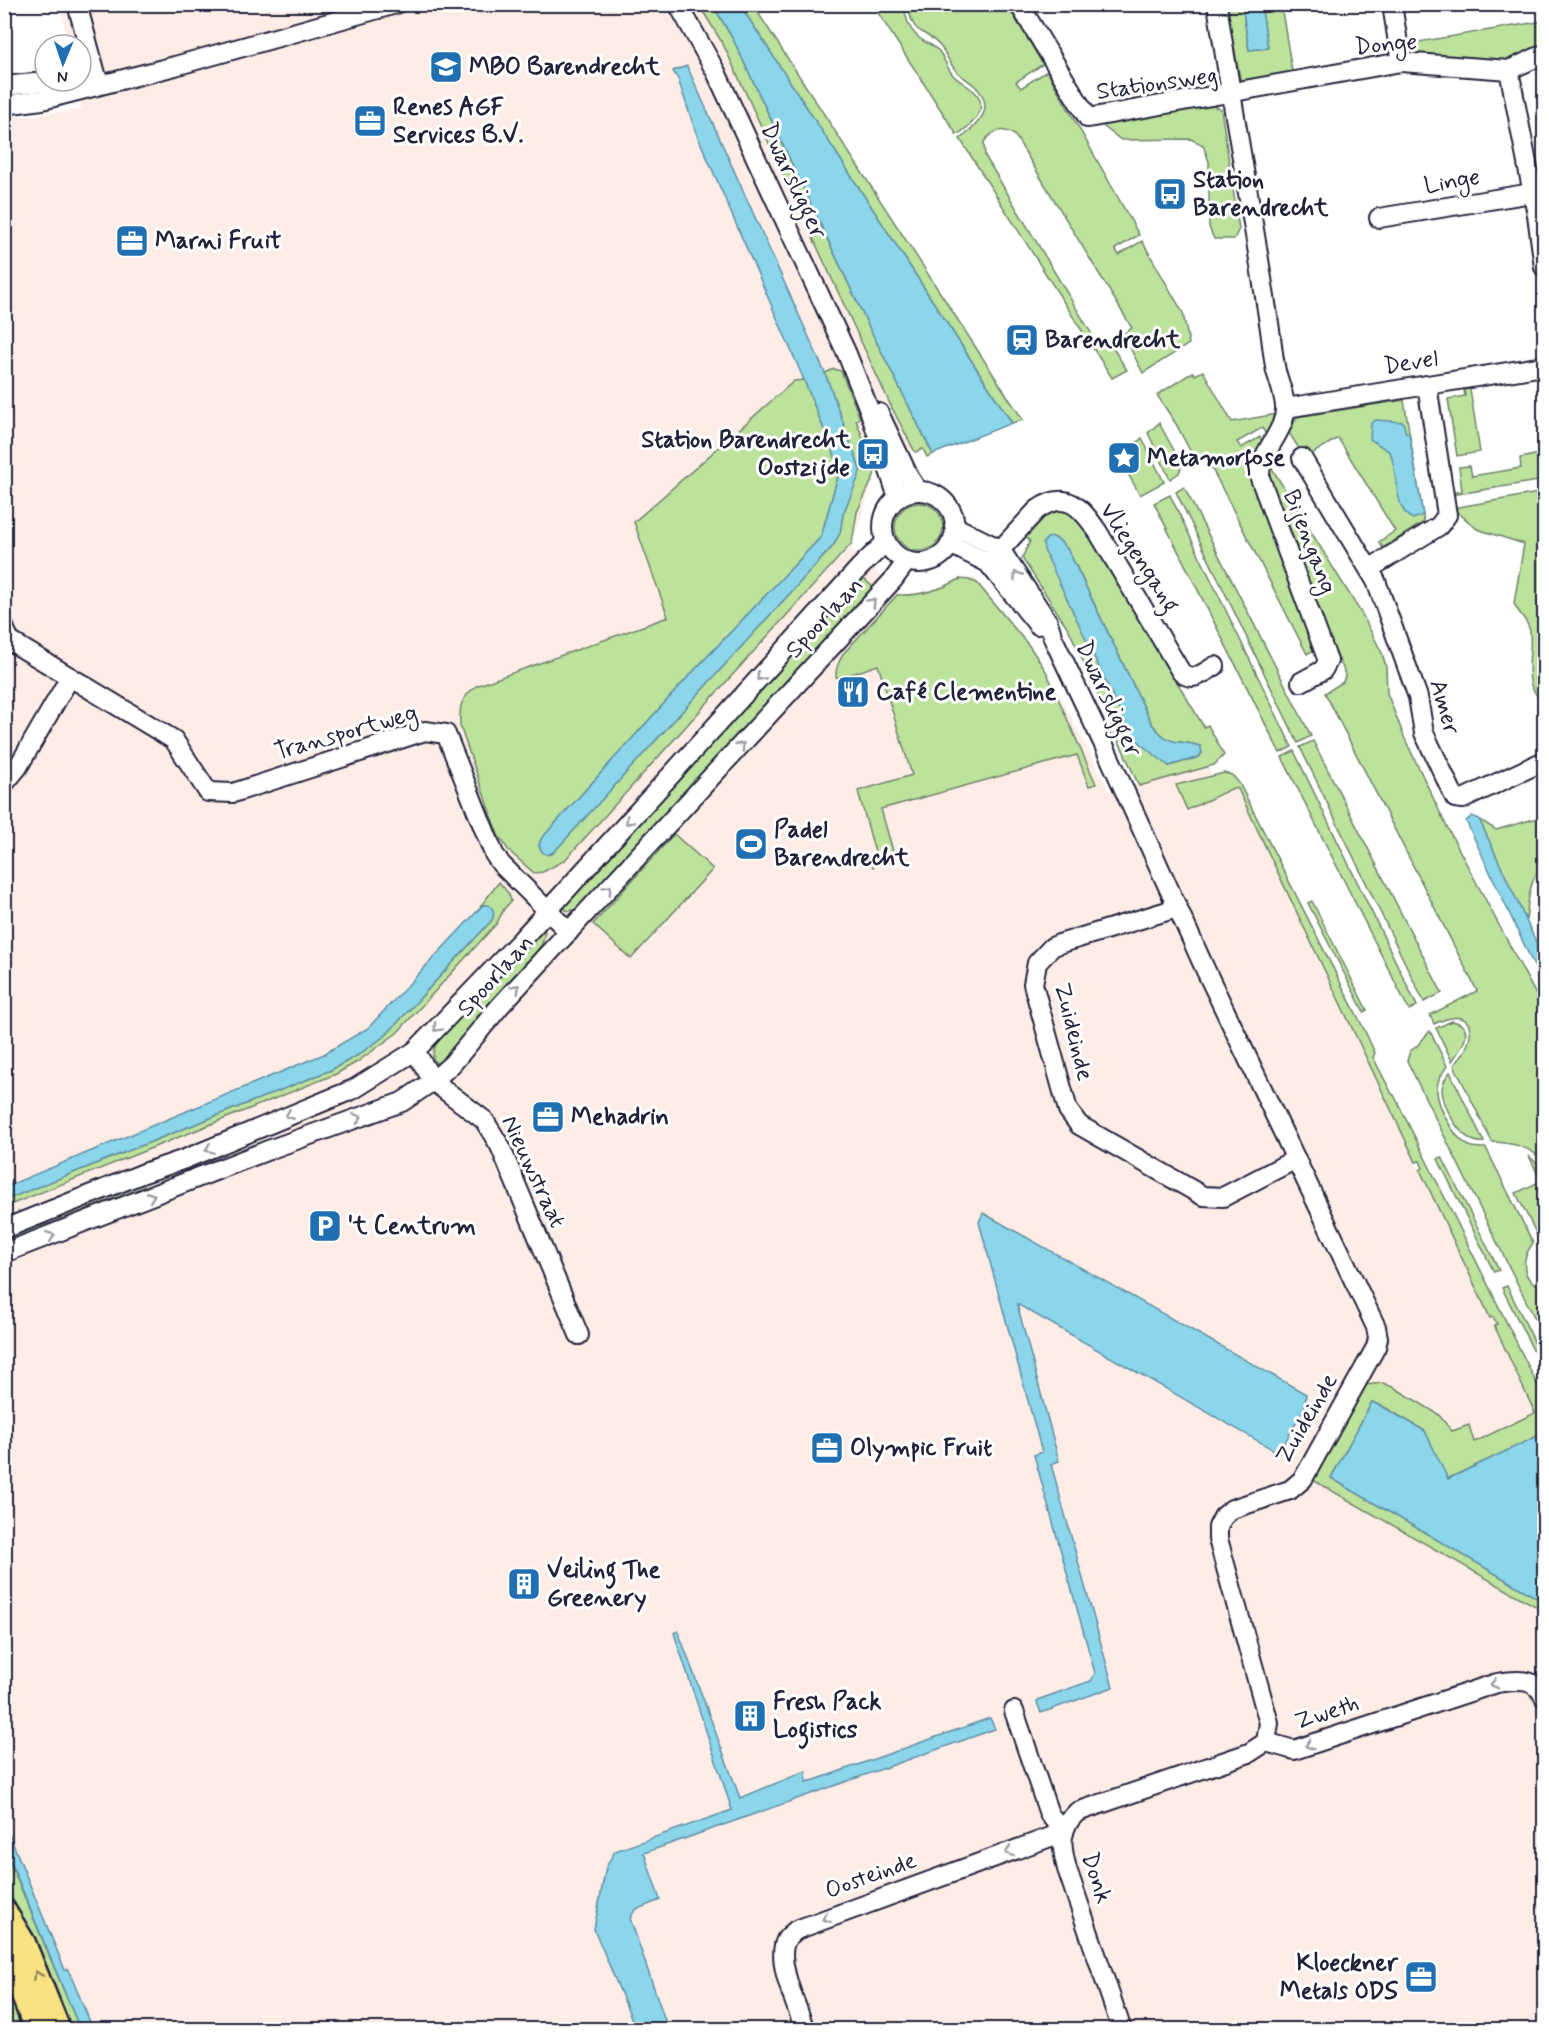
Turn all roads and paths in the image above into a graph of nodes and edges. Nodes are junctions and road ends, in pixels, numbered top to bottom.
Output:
1 (77, 4) edge
2 (396, 4) edge
3 (678, 4) edge
4 (1019, 4) edge
5 (1217, 4) edge
6 (1392, 4) edge
7 (1545, 54) edge
8 (1401, 62) junction
9 (1509, 70) junction
10 (33, 83) edge
11 (99, 85) junction
12 (4, 86) edge
13 (1230, 93) junction
14 (4, 105) edge
15 (1533, 193) junction
16 (1379, 218) dead end
17 (1545, 267) edge
18 (1545, 366) edge
19 (859, 382) junction
20 (1427, 386) junction
21 (1286, 408) junction
22 (1302, 458) dead end
23 (918, 491) junction
24 (898, 498) junction
25 (954, 526) junction
26 (886, 542) junction
27 (950, 544) junction
28 (1000, 549) junction
29 (907, 561) junction
30 (988, 563) junction
31 (1369, 569) junction
32 (4, 627) edge
33 (1053, 638) junction
34 (1215, 666) dead end
35 (70, 677) junction
36 (1301, 681) dead end
37 (1545, 761) edge
38 (1119, 780) joint
39 (4, 784) edge
40 (1178, 908) junction
41 (547, 910) junction
42 (569, 932) junction
43 (415, 1051) junction
44 (433, 1081) junction
45 (1296, 1159) junction
46 (4, 1229) edge
47 (4, 1253) edge
48 (579, 1335) dead end
49 (1545, 1697) edge
50 (1014, 1711) dead end
51 (1266, 1742) junction
52 (1064, 1832) junction
53 (4, 1910) edge
54 (4, 1945) edge
55 (36, 2030) edge
56 (58, 2030) edge
57 (805, 2030) edge
58 (1122, 2030) edge

1 - 11 street
2 - 11 street
3 - 19 street, Dwarsligger
4 - 13 street, Stationsweg
5 - 13 street
6 - 8 street
7 - 9 street, Donge
8 - 9 street, Donge
8 - 13 street, Donge
9 - 15 street
10 - 12 street
11 - 14 street
13 - 21 street, Stationsweg
15 - 16 street, Linge
15 - 17 street
18 - 20 street, Devel
19 - 23 street, Dwarsligger
19 - 24 street, Dwarsligger
20 - 21 street, Devel
20 - 31 street
21 - 36 street, Bijengang
22 - 31 street, Amer
23 - 24 street
23 - 25 street
24 - 26 street
25 - 27 street
25 - 28 street
26 - 29 street
26 -> 41 street, Spoorlaan
27 - 29 street
27 - 30 street, Dwarsligger
28 - 30 street, Vliegengang
33 -> 28 street, Dwarsligger
28 - 34 street, Vliegengang
42 -> 29 street, Spoorlaan
30 - 33 street, Dwarsligger
31 - 37 street, Amer
32 - 35 street
33 - 38 street, Dwarsligger
35 - 39 street
35 - 41 street, Transportweg
38 - 40 street, Zuideinde
40 - 45 street, Zuideinde
40 - 45 street, Zuideinde
41 - 42 street, Transportweg
41 -> 43 street, Spoorlaan
44 -> 42 street, Spoorlaan
43 - 44 street, Nieuwstraat
43 -> 46 street, Spoorlaan
47 -> 44 street, Spoorlaan
44 - 48 street, Nieuwstraat
45 - 51 street, Zuideinde
49 -> 51 street, Zweth
50 - 52 street, Donk
51 - 52 street, Zweth
52 -> 57 street, Oosteinde
52 - 58 street, Donk
56 -> 53 main road
54 - 55 main road

